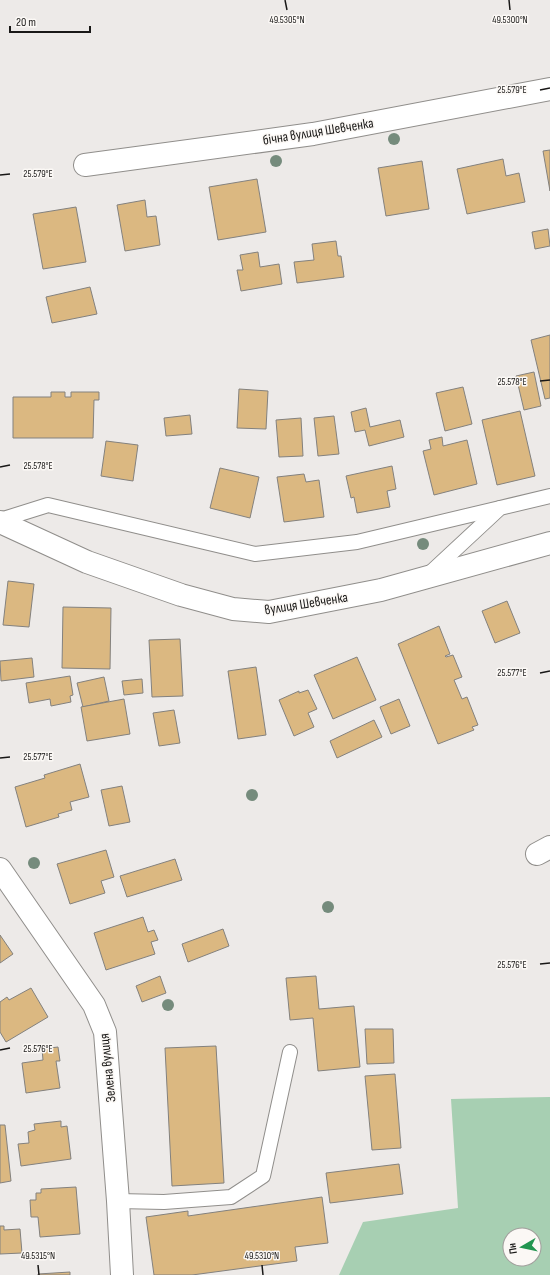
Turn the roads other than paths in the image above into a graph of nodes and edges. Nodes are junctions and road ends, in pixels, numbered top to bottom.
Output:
1 (550, 89) edge
2 (86, 165) dead end
3 (550, 496) edge
4 (500, 508) junction
5 (0, 521) edge
6 (550, 543) edge
7 (426, 577) junction
8 (0, 868) edge
9 (290, 1052) dead end
10 (118, 1201) junction
11 (122, 1275) edge

1 - 2 street, бічна вулиця Шевченка
3 - 4 lane
4 - 5 lane
4 - 7 lane
5 - 7 street, вулиця Шевченка
6 - 7 street, вулиця Шевченка
8 - 10 street, Зелена вулиця
9 - 10 lane
10 - 11 street, Зелена вулиця

